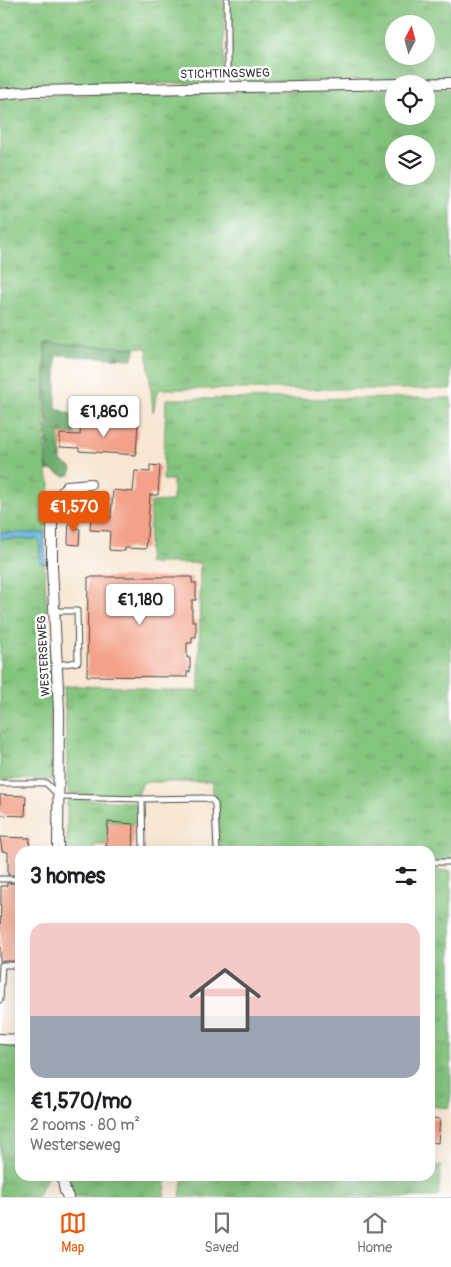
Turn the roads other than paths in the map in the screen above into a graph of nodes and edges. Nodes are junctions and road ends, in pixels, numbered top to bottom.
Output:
1 (227, 0) edge
2 (451, 83) edge
3 (227, 86) junction
4 (0, 94) edge
5 (90, 484) dead end
6 (54, 611) junction
7 (56, 666) junction
8 (0, 783) edge
9 (60, 796) junction
10 (142, 799) junction
11 (58, 846) edge
12 (143, 846) edge
13 (217, 846) edge
14 (435, 862) edge
15 (451, 862) edge
16 (0, 879) edge
17 (15, 880) edge
18 (1, 965) edge
19 (15, 965) edge
20 (0, 1000) edge
21 (0, 1039) edge
22 (15, 1040) edge
23 (63, 1181) edge
24 (68, 1197) edge

1 - 3 lane
2 - 3 street, STICHTINGSWEG
3 - 4 street, STICHTINGSWEG
5 - 6 street, WESTERSEWEG
6 - 7 street, WESTERSEWEG
6 - 7 lane
7 - 9 street, WESTERSEWEG
8 - 9 lane
9 - 10 lane
9 - 11 street, WESTERSEWEG
10 - 12 lane
10 - 13 lane
14 - 15 lane
16 - 17 lane
18 - 19 lane
18 - 20 lane
21 - 22 street
23 - 24 street

